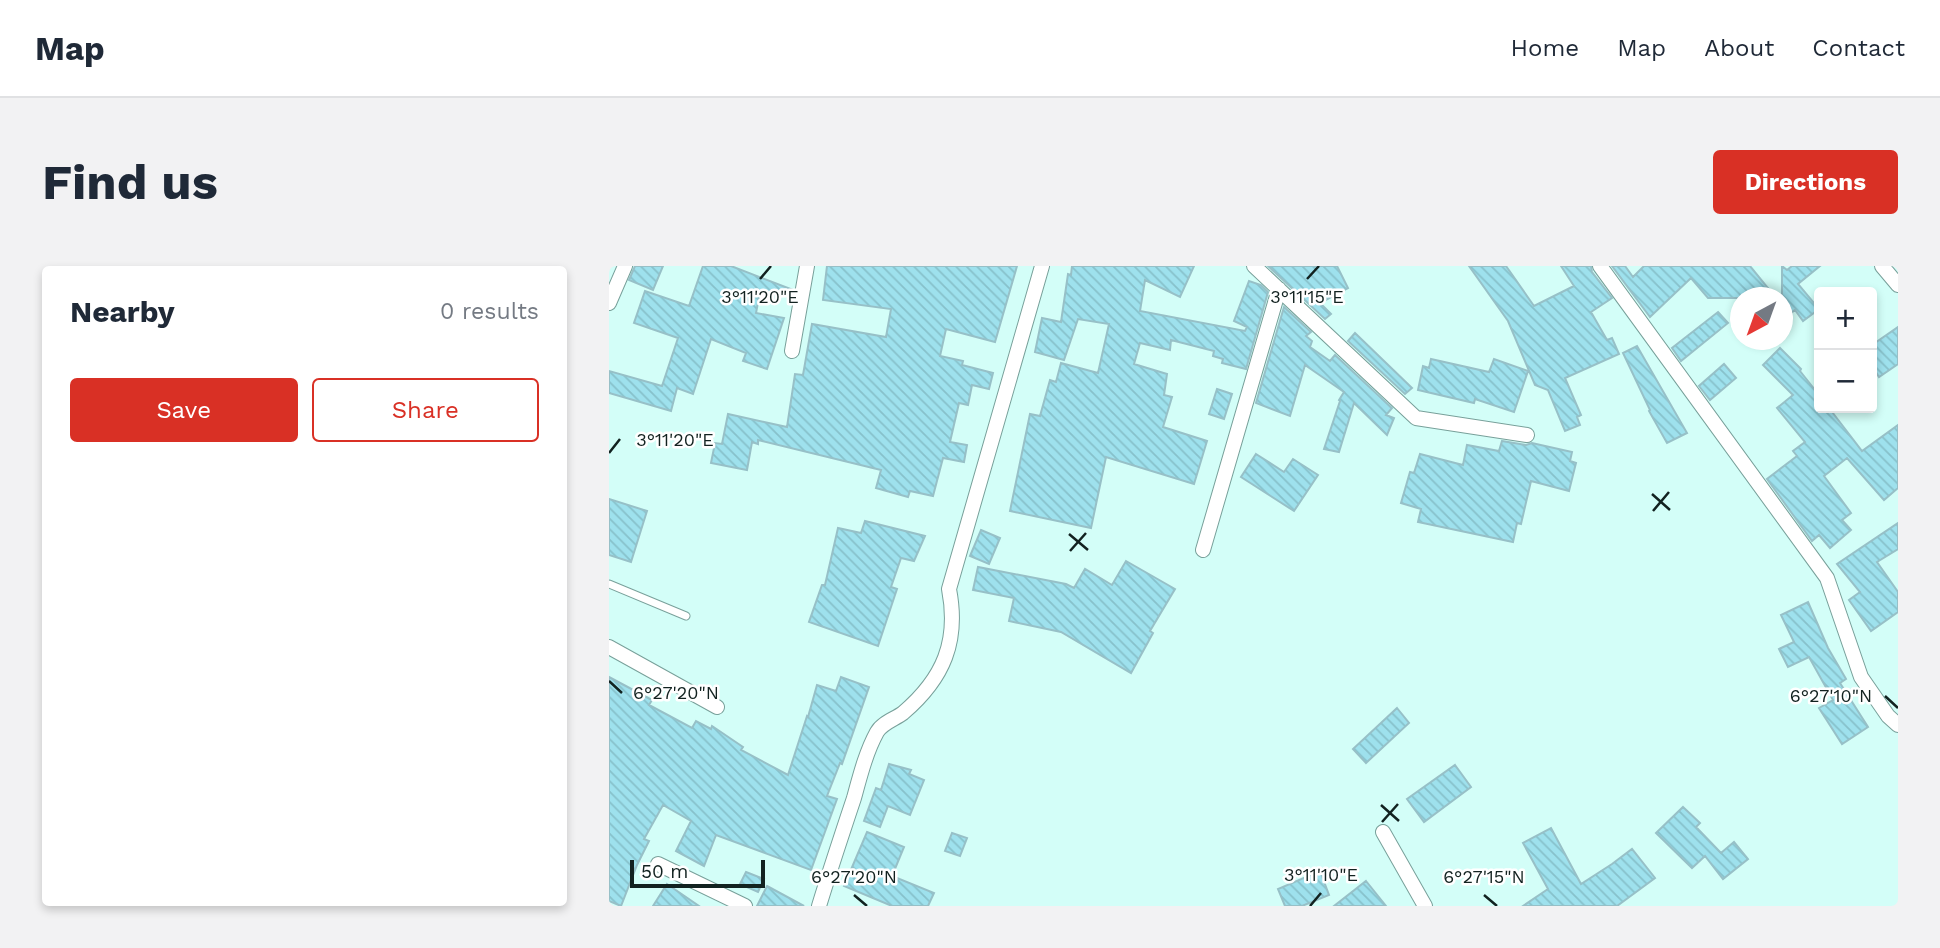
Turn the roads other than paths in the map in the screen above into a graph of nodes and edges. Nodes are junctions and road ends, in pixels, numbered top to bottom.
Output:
1 (625, 266) edge
2 (807, 266) edge
3 (1042, 266) edge
4 (1254, 266) edge
5 (1600, 266) edge
6 (1882, 266) edge
7 (1898, 285) edge
8 (1279, 289) junction
9 (609, 303) edge
10 (792, 351) dead end
11 (1527, 435) dead end
12 (1203, 550) dead end
13 (609, 584) edge
14 (686, 617) dead end
15 (609, 647) edge
16 (717, 707) dead end
17 (1898, 725) edge
18 (1383, 832) dead end
19 (658, 864) dead end
20 (745, 906) edge
21 (819, 906) edge
22 (1425, 906) edge

1 - 9 street
2 - 10 street
3 - 21 street
4 - 8 street
5 - 17 street
6 - 7 street
8 - 11 street
8 - 12 street
13 - 14 lane
15 - 16 street
18 - 22 street
19 - 20 street

